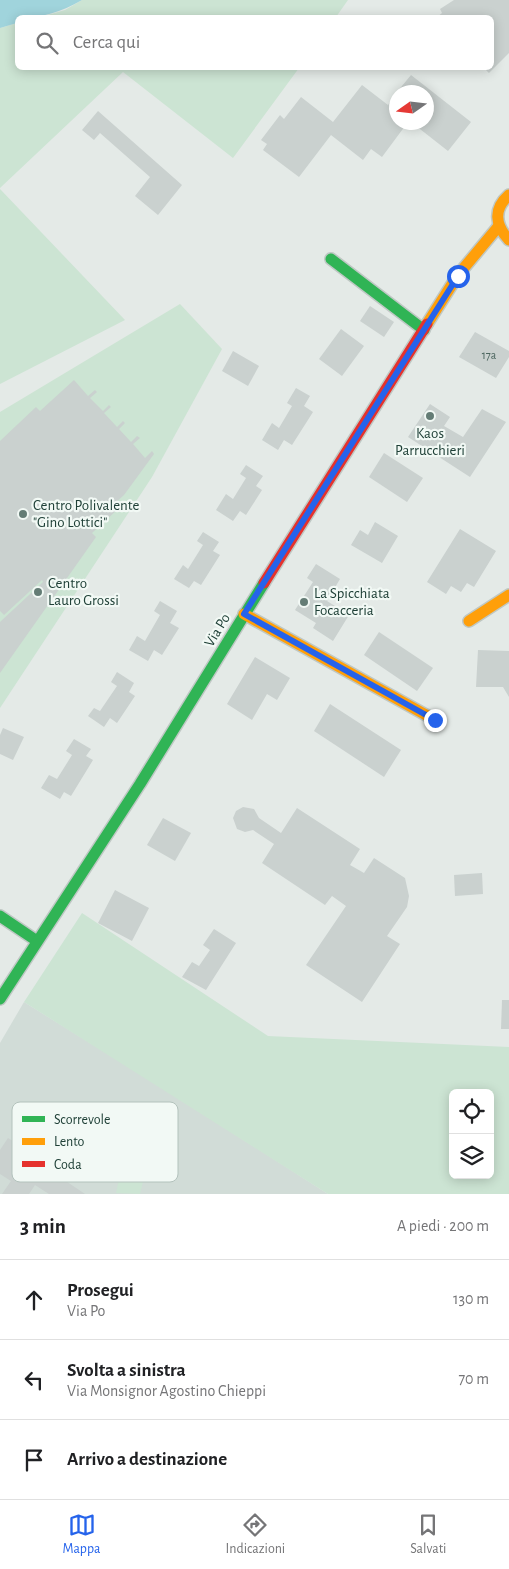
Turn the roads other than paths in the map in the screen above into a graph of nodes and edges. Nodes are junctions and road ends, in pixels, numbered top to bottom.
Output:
1 (509, 195) edge
2 (498, 227) junction
3 (504, 244) edge
4 (331, 259) dead end
5 (458, 276) junction
6 (424, 330) junction
7 (509, 596) edge
8 (244, 614) junction
9 (469, 621) dead end
10 (435, 720) dead end
11 (0, 916) edge
12 (37, 940) junction
13 (0, 999) edge

1 - 2 street
2 - 3 street, Via Po
2 - 5 street, Via Po
3 - 5 street, Via Po
4 - 6 street
5 - 6 street, Via Po
6 - 8 street, Via Po
7 - 9 street
8 - 10 street
8 - 12 street, Via Po
11 - 12 street
12 - 13 street, Via Po

